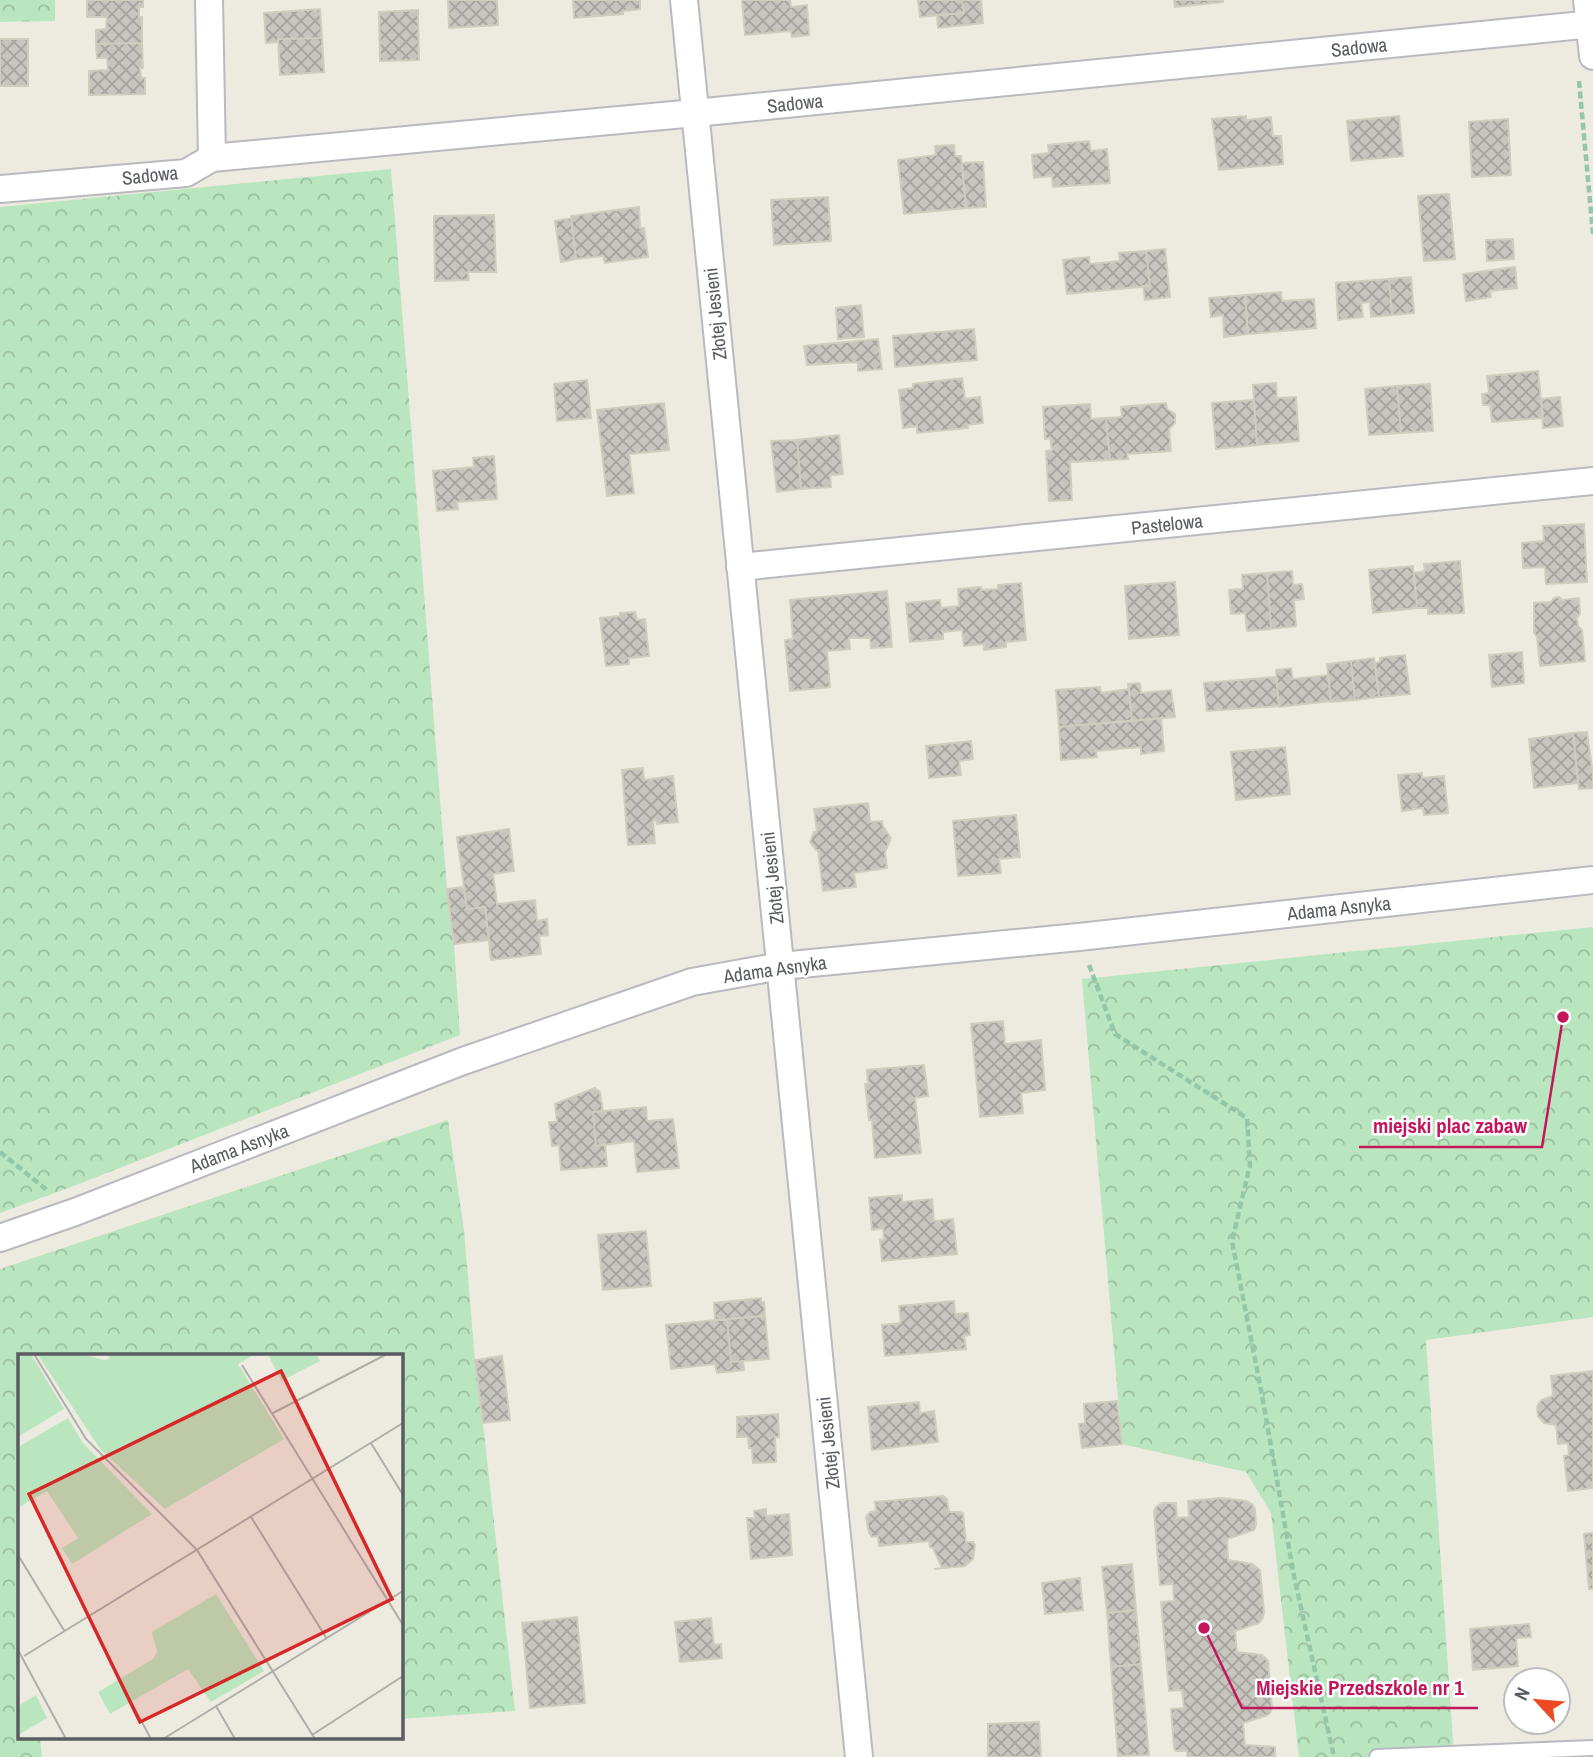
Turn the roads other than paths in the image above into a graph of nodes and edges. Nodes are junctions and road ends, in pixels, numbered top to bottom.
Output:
1 (209, 0) edge
2 (684, 0) edge
3 (1590, 16) edge
4 (1593, 56) edge
5 (695, 113) junction
6 (212, 158) junction
7 (0, 189) edge
8 (1593, 481) edge
9 (740, 567) junction
10 (1593, 880) edge
11 (781, 965) junction
12 (0, 1238) edge
13 (1593, 1748) edge
14 (859, 1757) edge
15 (1377, 1757) edge

1 - 6 street
2 - 5 street, Złotej Jesieni
3 - 4 street
3 - 5 street, Sadowa
5 - 6 street, Sadowa
5 - 9 street, Złotej Jesieni
6 - 7 street, Sadowa
8 - 9 street, Pastelowa
9 - 11 street, Złotej Jesieni
10 - 11 street, Adama Asnyka
11 - 12 street, Adama Asnyka
11 - 14 street, Złotej Jesieni
13 - 15 lane

